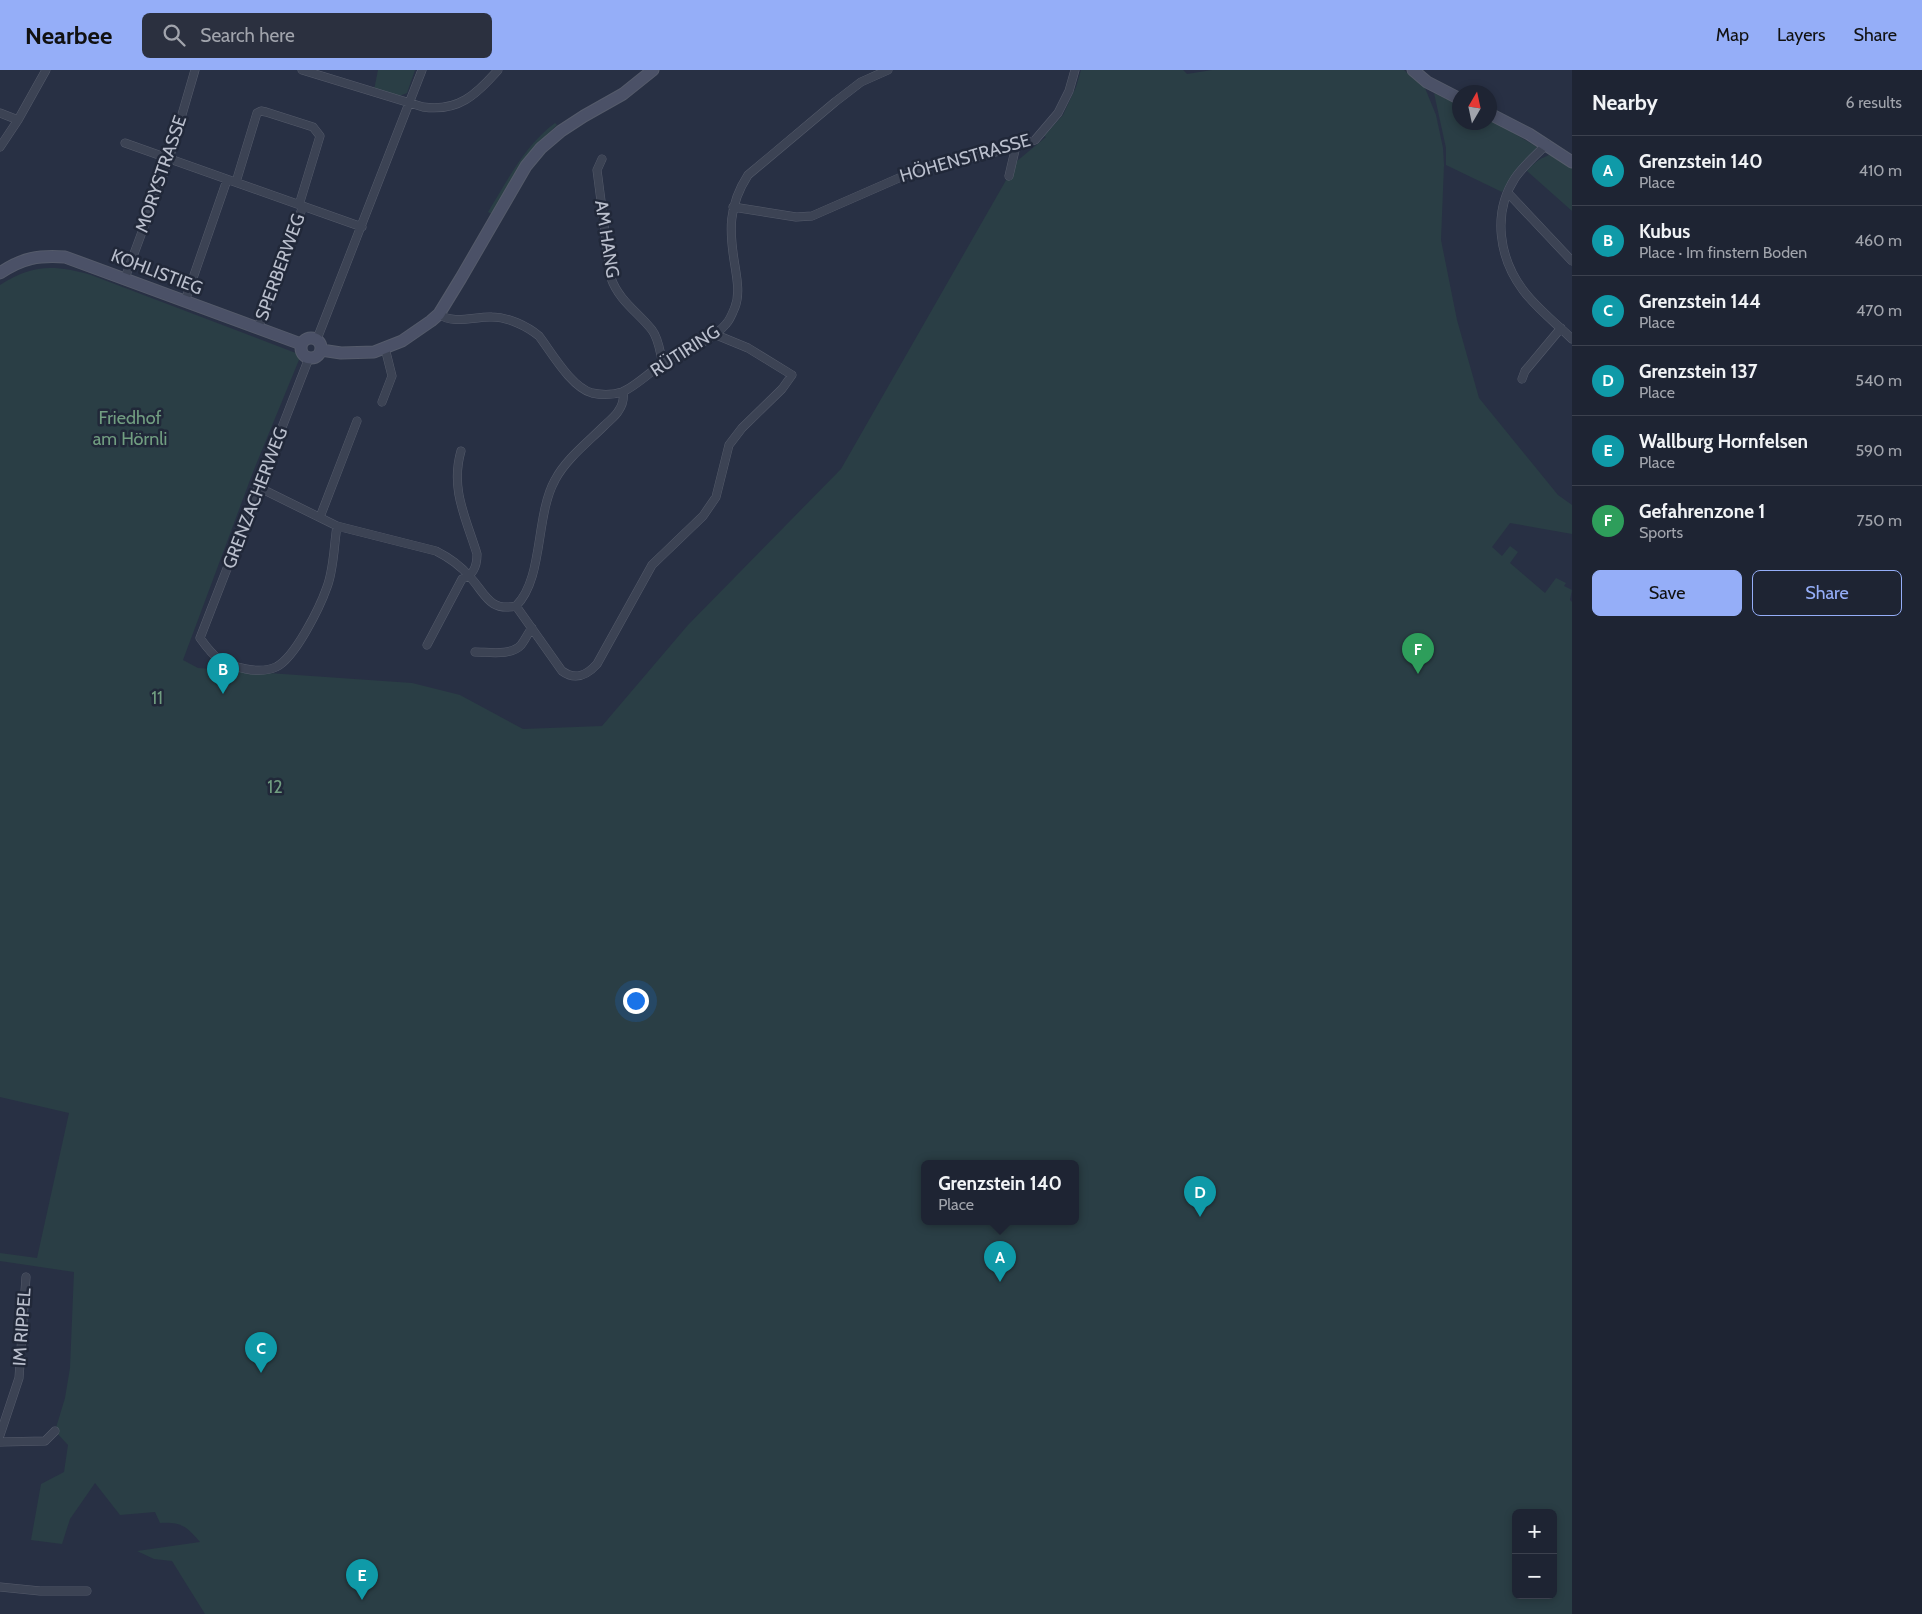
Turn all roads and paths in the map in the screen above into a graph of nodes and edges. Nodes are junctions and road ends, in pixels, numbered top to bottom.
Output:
1 (46, 70) edge
2 (195, 70) edge
3 (302, 70) edge
4 (422, 70) edge
5 (498, 70) edge
6 (653, 70) edge
7 (888, 70) edge
8 (1075, 70) edge
9 (1413, 70) edge
10 (1452, 95) edge
11 (410, 102) junction
12 (0, 113) edge
13 (1497, 118) edge
14 (18, 120) junction
15 (125, 143) dead end
16 (1547, 144) junction
17 (1016, 146) junction
18 (0, 148) edge
19 (169, 159) junction
20 (602, 159) dead end
21 (1572, 162) edge
22 (1009, 176) dead end
23 (227, 180) junction
24 (236, 182) junction
25 (1508, 193) junction
26 (301, 205) junction
27 (734, 207) junction
28 (362, 228) junction
29 (1572, 261) edge
30 (0, 273) edge
31 (125, 278) junction
32 (185, 301) junction
33 (439, 314) junction
34 (258, 328) junction
35 (1561, 328) junction
36 (714, 334) junction
37 (1572, 339) edge
38 (301, 344) junction
39 (319, 344) junction
40 (385, 348) junction
41 (309, 358) junction
42 (663, 364) junction
43 (1524, 375) dead end
44 (623, 392) junction
45 (382, 402) dead end
46 (357, 421) dead end
47 (461, 452) dead end
48 (258, 487) junction
49 (320, 518) junction
50 (337, 526) junction
51 (470, 576) junction
52 (516, 606) junction
53 (532, 628) junction
54 (427, 645) dead end
55 (475, 652) dead end
56 (26, 1277) dead end
57 (55, 1431) dead end
58 (0, 1435) edge
59 (0, 1442) edge
60 (0, 1587) edge
61 (88, 1591) dead end

1 - 14 street
2 - 19 street, MORYSTRASSE
3 - 11 street
4 - 11 street
5 - 11 street
6 - 33 street
7 - 27 street, RÜTIRING
8 - 17 street, HÖHENSTRASSE
9 - 10 street
11 - 28 street
12 - 14 street
13 - 16 street
14 - 18 street
15 - 19 street
16 - 21 street
16 - 25 street
17 - 22 street
17 - 27 street, HÖHENSTRASSE
19 - 23 street
19 - 31 street, MORYSTRASSE
20 - 42 street, AM HANG
23 - 24 street
23 - 32 street
24 - 26 street
24 - 26 street, SPERBERWEG
25 - 29 street
25 - 35 street
26 - 28 street
26 - 34 street, SPERBERWEG
27 - 36 street, RÜTIRING
28 - 39 street
30 - 31 street, KOHLISTIEG
31 - 32 street, KOHLISTIEG
32 - 34 street, KOHLISTIEG
33 - 40 street
33 - 44 street
34 - 38 street, KOHLISTIEG
35 - 37 street
35 - 43 street
36 - 42 street, RÜTIRING
36 - 53 street
38 - 39 street
38 - 41 street
39 - 40 street
39 - 41 street
40 - 45 street
41 - 48 street, GRENZACHERWEG
42 - 44 street, RÜTIRING
44 - 52 street
46 - 49 street
47 - 51 street
48 - 49 street
48 - 50 street, GRENZACHERWEG
49 - 50 street
50 - 51 street
51 - 52 street
51 - 54 street
52 - 53 street
53 - 55 street
56 - 58 street, IM RIPPEL
57 - 59 street
60 - 61 street

